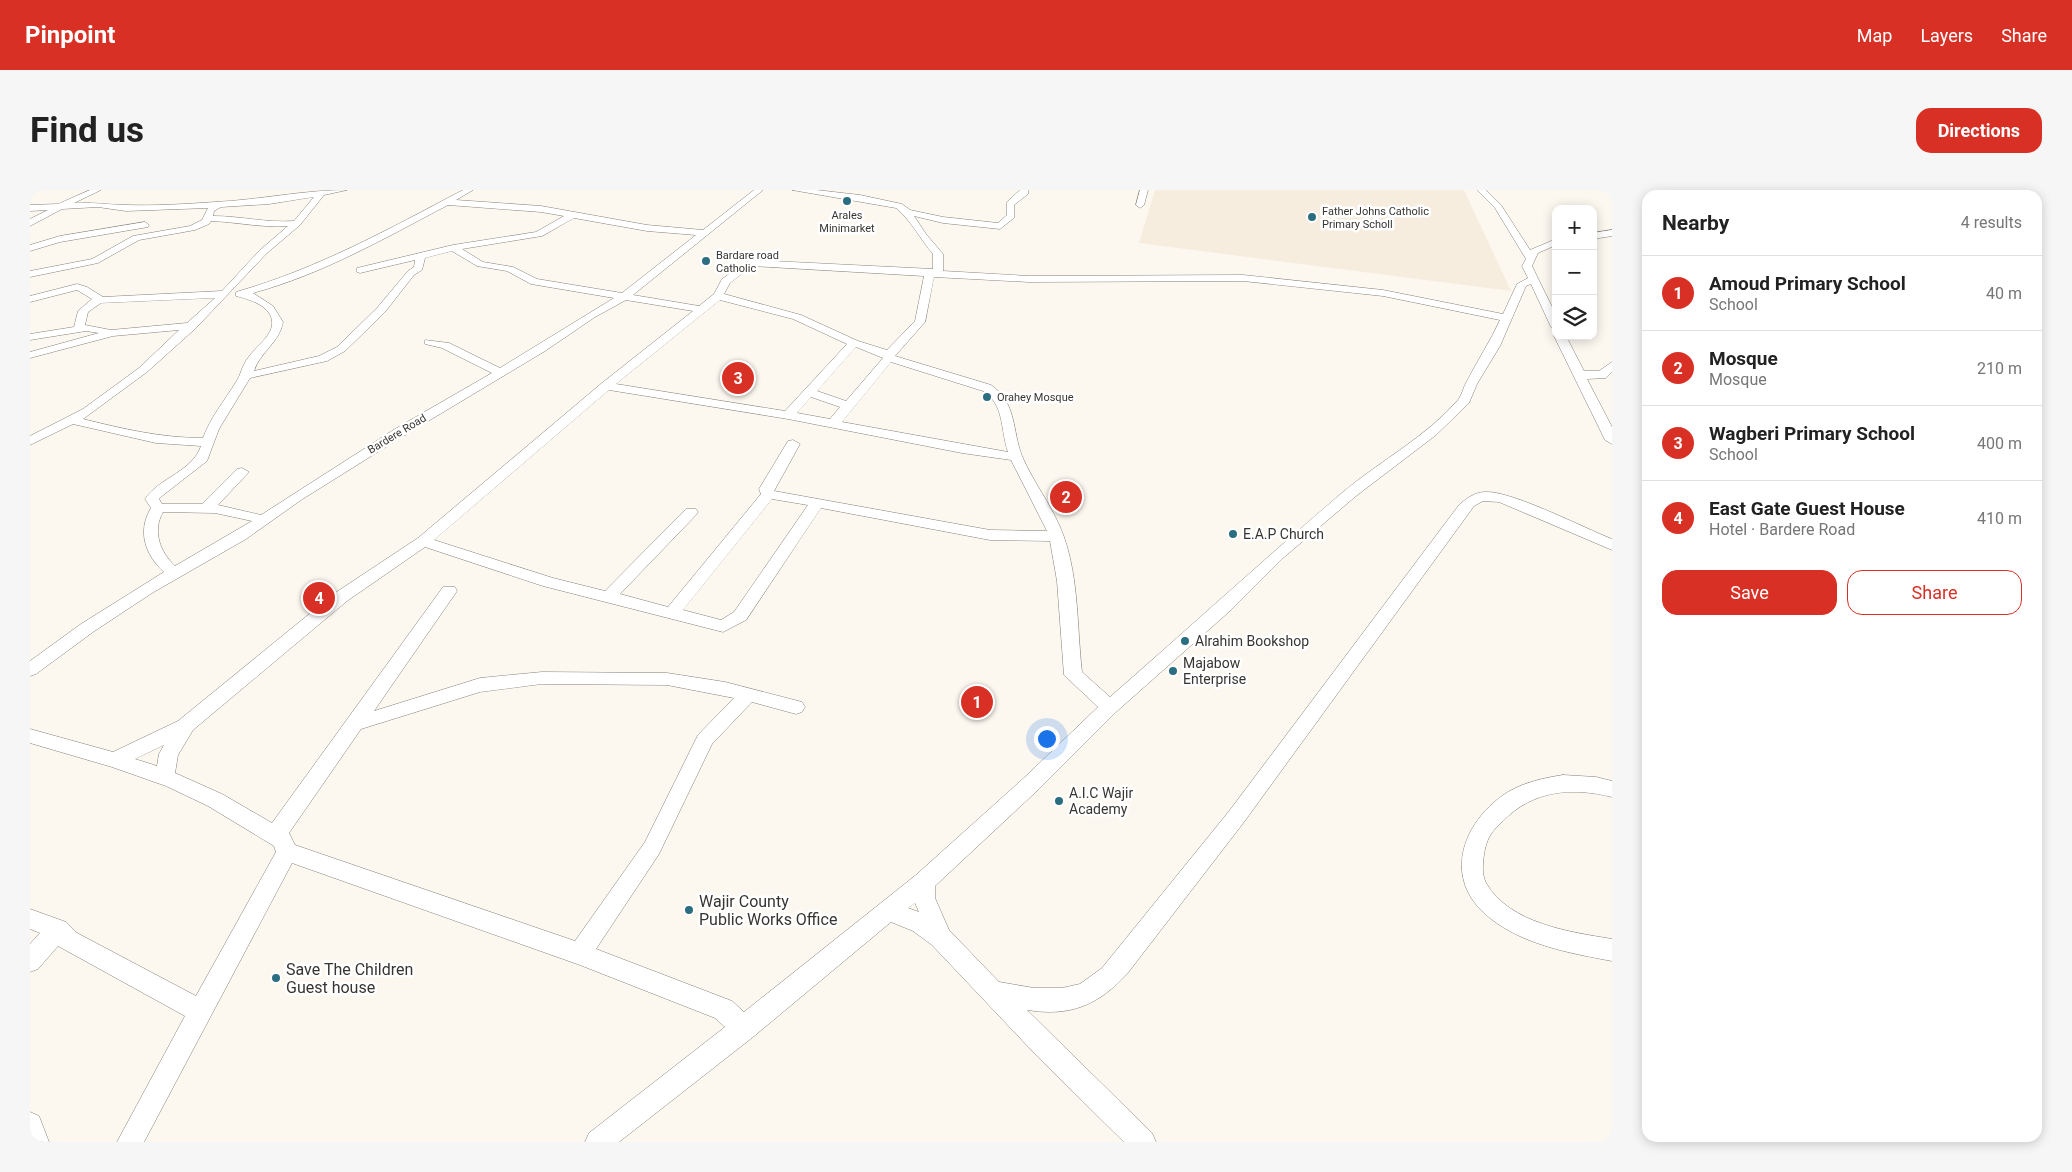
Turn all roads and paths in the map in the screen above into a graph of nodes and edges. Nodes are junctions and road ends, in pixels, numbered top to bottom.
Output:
1 (97, 190) edge
2 (343, 190) edge
3 (455, 190) edge
4 (468, 190) edge
5 (759, 190) edge
6 (796, 190) edge
7 (1024, 190) edge
8 (1144, 190) edge
9 (1481, 190) edge
10 (322, 192) edge
11 (448, 202) junction
12 (1140, 204) dead end
13 (218, 205) junction
14 (61, 206) junction
15 (30, 208) edge
16 (158, 208) junction
17 (907, 212) junction
18 (574, 214) junction
19 (206, 218) junction
20 (30, 223) edge
21 (297, 223) junction
22 (145, 225) junction
23 (994, 227) junction
24 (1008, 230) dead end
25 (703, 233) junction
26 (1612, 234) edge
27 (1597, 236) edge
28 (136, 238) junction
29 (1552, 243) edge
30 (30, 248) edge
31 (453, 248) junction
32 (420, 257) junction
33 (1530, 258) junction
34 (360, 270) dead end
35 (930, 273) junction
36 (30, 274) edge
37 (1532, 280) junction
38 (244, 293) junction
39 (718, 296) junction
40 (221, 297) junction
41 (624, 297) junction
42 (99, 299) junction
43 (32, 305) edge
44 (700, 308) junction
45 (1507, 318) junction
46 (1552, 320) edge
47 (192, 326) junction
48 (82, 329) junction
49 (113, 333) junction
50 (30, 337) edge
51 (1562, 340) edge
52 (429, 342) dead end
53 (854, 343) junction
54 (30, 355) edge
55 (889, 356) junction
56 (1612, 366) edge
57 (501, 373) junction
58 (1579, 375) junction
59 (245, 376) junction
60 (606, 386) junction
61 (809, 392) junction
62 (848, 406) junction
63 (788, 415) junction
64 (73, 420) junction
65 (833, 424) junction
66 (1612, 440) edge
67 (30, 441) edge
68 (207, 442) junction
69 (793, 444) dead end
70 (1016, 457) junction
71 (242, 472) dead end
72 (768, 494) junction
73 (817, 503) junction
74 (158, 508) junction
75 (206, 509) junction
76 (691, 512) dead end
77 (266, 520) junction
78 (1055, 536) junction
79 (423, 540) junction
80 (1612, 545) edge
81 (175, 573) junction
82 (449, 591) dead end
83 (607, 598) junction
84 (672, 613) junction
85 (30, 670) edge
86 (748, 695) junction
87 (1110, 707) junction
88 (796, 708) dead end
89 (354, 724) junction
90 (185, 726) junction
91 (30, 736) edge
92 (114, 759) junction
93 (165, 777) junction
94 (1612, 789) edge
95 (281, 844) junction
96 (924, 882) junction
97 (888, 910) junction
98 (30, 919) edge
99 (58, 929) junction
100 (940, 937) junction
101 (1612, 950) edge
102 (580, 954) junction
103 (30, 961) edge
104 (993, 992) junction
105 (200, 1011) junction
106 (744, 1028) junction
107 (30, 1126) edge
108 (36, 1142) edge
109 (130, 1142) edge
110 (598, 1142) edge
111 (1144, 1142) edge

1 - 14 street
2 - 10 street
3 - 4 street
4 - 11 street
5 - 25 street, Bardere Road
6 - 17 street
7 - 23 street
8 - 12 street
9 - 33 street
10 - 13 street
10 - 21 street
11 - 18 street
11 - 38 street
13 - 16 street
13 - 19 street
14 - 15 street
14 - 16 street
14 - 20 street
16 - 22 street
17 - 23 street
17 - 35 street
18 - 25 street
18 - 31 street
19 - 21 street
19 - 28 street
21 - 40 street
22 - 28 street
22 - 30 street
23 - 24 street
25 - 41 street, Bardere Road
26 - 27 street
28 - 36 street
29 - 33 street
31 - 32 street
31 - 41 street
32 - 34 street
32 - 59 street
33 - 37 street
35 - 39 street
35 - 45 street
35 - 55 street
37 - 45 street
37 - 46 street
38 - 40 street
38 - 59 street
39 - 44 street
39 - 53 street
40 - 42 street
40 - 47 street
41 - 44 street
41 - 57 street, Bardere Road
42 - 43 street
42 - 48 street
44 - 60 street
45 - 87 street
47 - 49 street
47 - 64 street
48 - 49 street
48 - 50 street
49 - 54 street
51 - 58 street
52 - 57 street
53 - 55 street
53 - 61 street
55 - 62 street
55 - 70 street
56 - 58 street
57 - 77 street, Bardere Road
58 - 66 street
59 - 68 street
60 - 63 street
60 - 79 street
61 - 62 street
61 - 63 street
62 - 65 street
63 - 65 street
64 - 67 street
64 - 68 street
65 - 70 street
68 - 74 street
69 - 72 street
70 - 78 street
71 - 75 street
72 - 73 street
72 - 84 street
73 - 78 street
73 - 84 street
74 - 75 street
74 - 81 street
75 - 77 street
76 - 83 street
77 - 81 street, Bardere Road
78 - 87 street
79 - 83 street
79 - 90 street
80 - 104 street
81 - 85 street, Bardere Road
82 - 89 street
83 - 84 street
86 - 88 street
86 - 89 street
86 - 102 street
87 - 96 street
89 - 95 street
90 - 92 street
90 - 93 street
91 - 92 street
92 - 93 street
93 - 95 street
94 - 101 street
95 - 102 street
95 - 105 street
96 - 97 street
96 - 100 street
97 - 100 street
97 - 106 street
98 - 99 street
99 - 103 street
99 - 105 street
100 - 104 street
102 - 106 street
104 - 111 street
105 - 109 street
106 - 110 street
107 - 108 street

